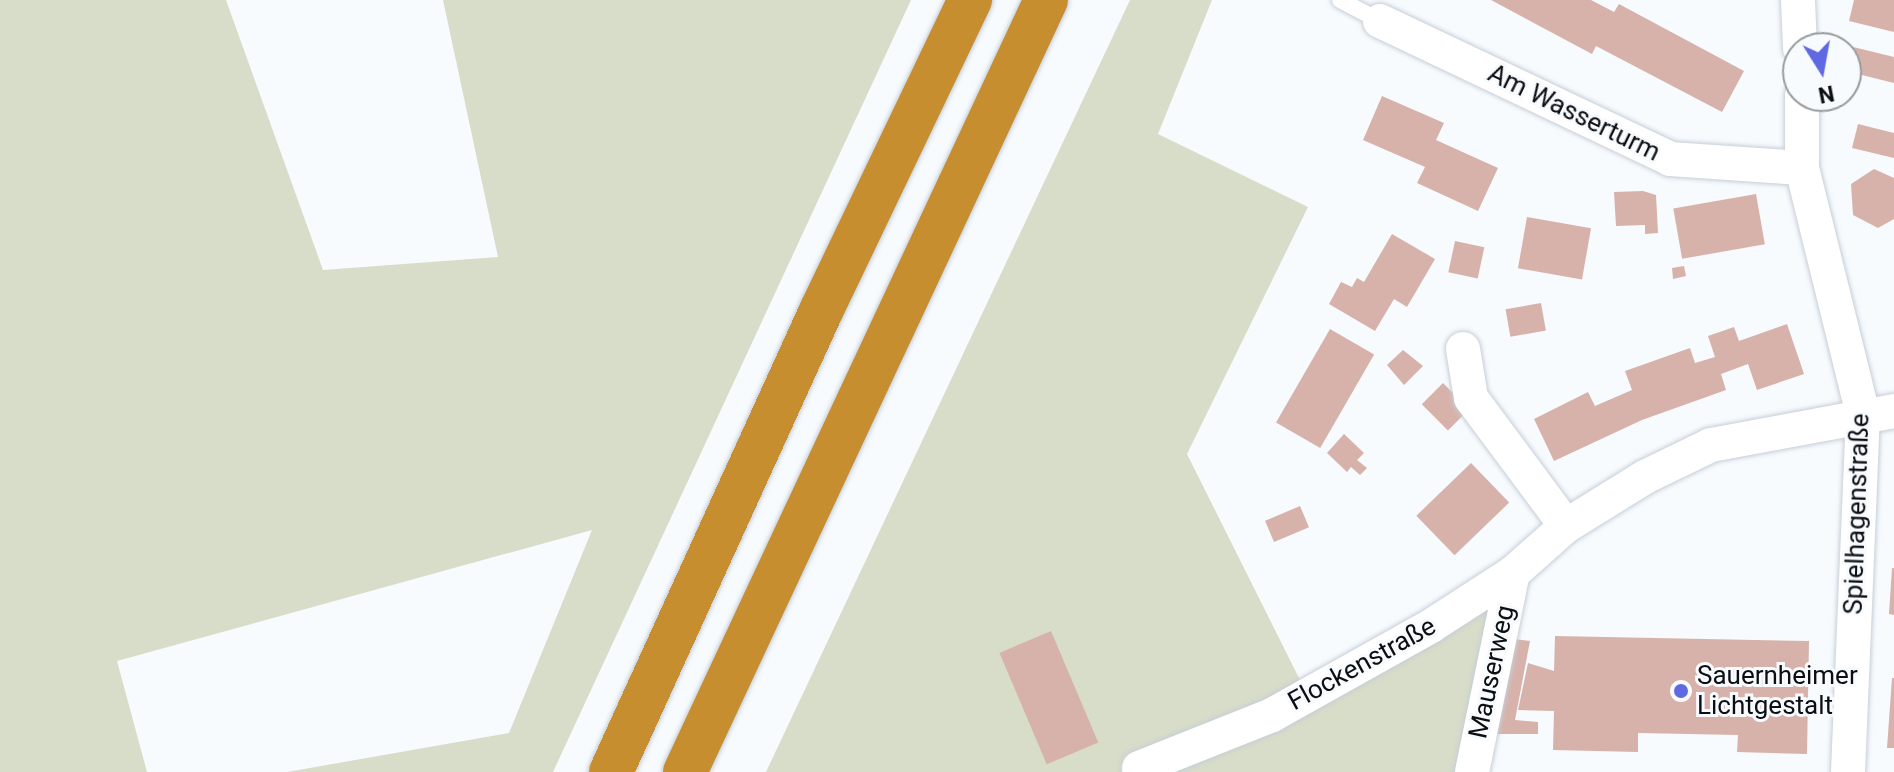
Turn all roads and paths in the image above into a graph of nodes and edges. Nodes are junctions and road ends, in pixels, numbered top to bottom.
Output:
1 (970, 0) edge
2 (1046, 0) edge
3 (1340, 0) edge
4 (1798, 0) edge
5 (1380, 21) joint
6 (1799, 32) edge
7 (1802, 112) edge
8 (1802, 168) junction
9 (1463, 349) dead end
10 (1879, 413) edge
11 (1566, 526) junction
12 (1513, 573) junction
13 (1139, 768) dead end
14 (611, 772) edge
15 (685, 772) edge
16 (1472, 772) edge
17 (1848, 772) edge

1 - 14 highway
2 - 15 highway
3 - 5 lane
4 - 6 street
5 - 8 street, Am Wasserturm
7 - 8 street
8 - 10 street, Spielhagenstraße
9 - 11 street
10 - 11 street, Flockenstraße
10 - 17 street, Spielhagenstraße
11 - 12 street, Flockenstraße
12 - 13 street, Flockenstraße
12 - 16 street, Mauserweg

